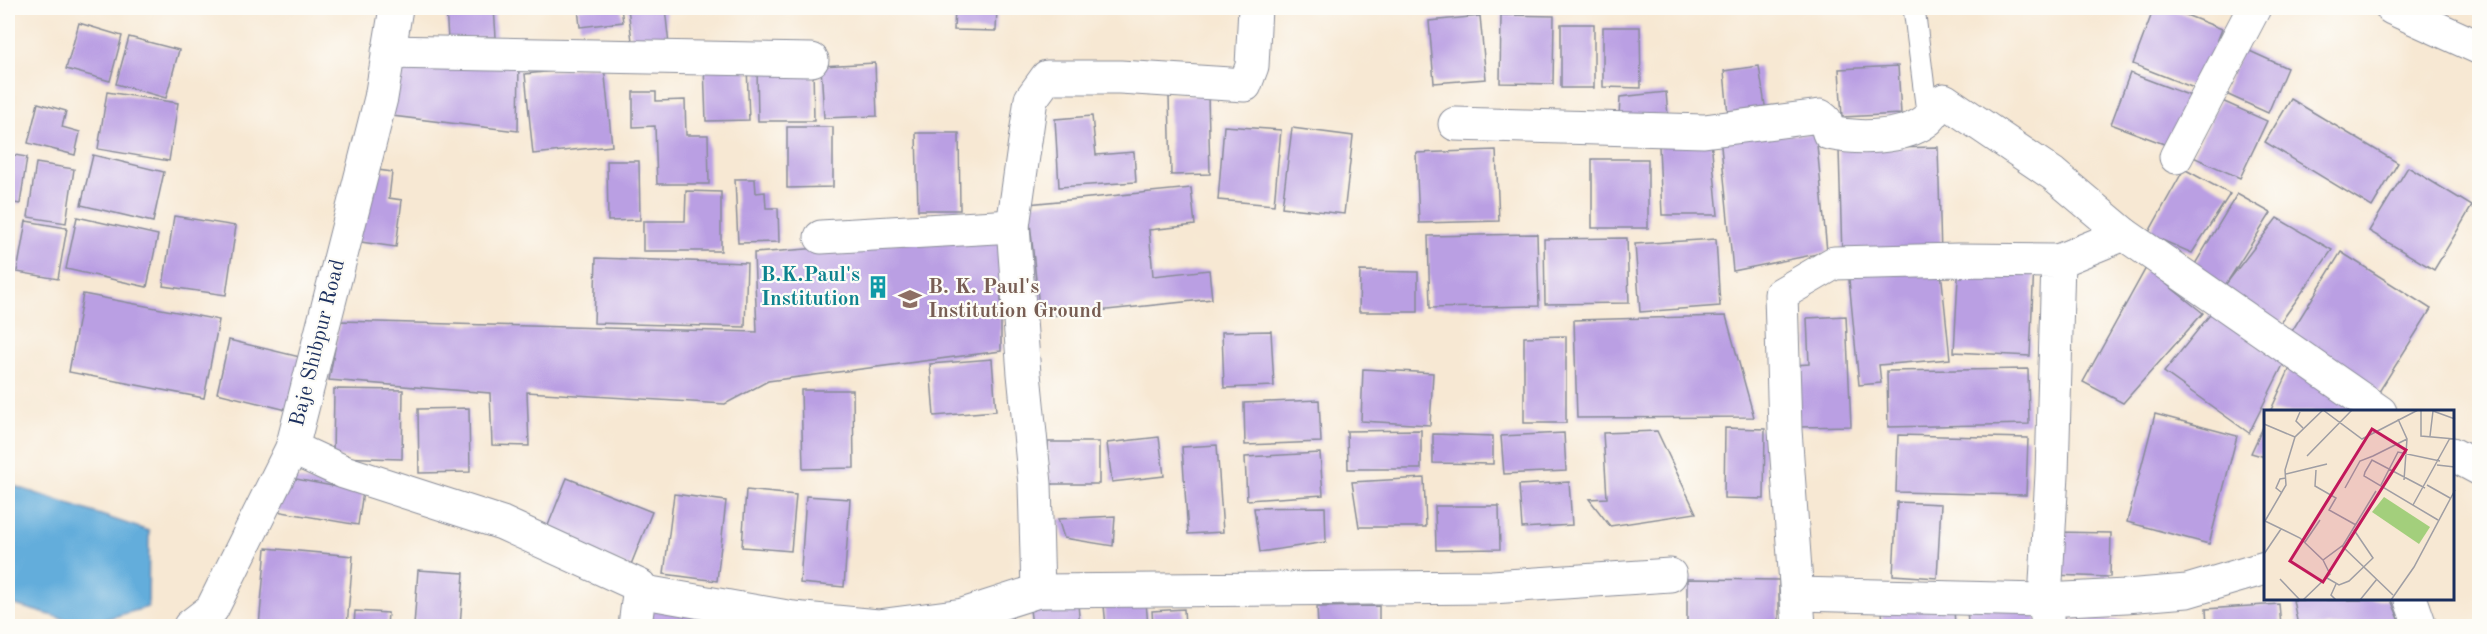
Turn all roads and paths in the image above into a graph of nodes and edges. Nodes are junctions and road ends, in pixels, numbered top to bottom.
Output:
1 (396, 8) edge
2 (1255, 8) edge
3 (1914, 8) edge
4 (2254, 8) edge
5 (2392, 8) edge
6 (2480, 48) edge
7 (388, 52) junction
8 (812, 60) dead end
9 (1928, 120) junction
10 (1455, 124) dead end
11 (2176, 157) dead end
12 (1013, 226) junction
13 (2124, 234) junction
14 (821, 237) dead end
15 (2058, 261) junction
16 (2376, 410) edge
17 (292, 448) junction
18 (2454, 455) edge
19 (2480, 469) edge
20 (2264, 568) edge
21 (1670, 575) dead end
22 (639, 591) junction
23 (1038, 591) junction
24 (1797, 594) junction
25 (2411, 601) edge
26 (2046, 613) edge
27 (963, 621) edge
28 (190, 627) edge
29 (635, 627) edge
30 (1799, 627) edge
31 (2420, 627) edge

1 - 7 street, Baje Shibpur Road
2 - 12 street
3 - 9 lane
4 - 11 street
5 - 6 street
7 - 8 street
7 - 17 street, Baje Shibpur Road
9 - 10 street
9 - 13 street
12 - 14 street
12 - 23 street
13 - 15 street
13 - 16 street
15 - 24 street
15 - 26 street
17 - 22 street, Baje Shibpur Road
17 - 28 street
18 - 19 street
20 - 26 street
21 - 23 street
22 - 27 street
22 - 29 street
23 - 27 street
24 - 26 street
24 - 30 street
25 - 31 street

